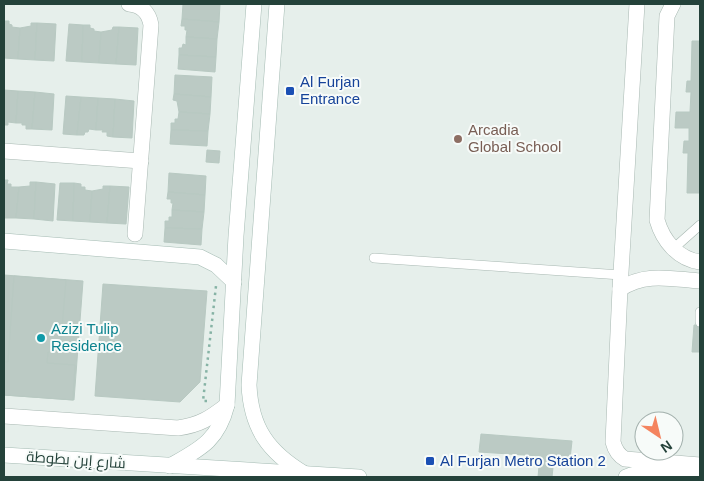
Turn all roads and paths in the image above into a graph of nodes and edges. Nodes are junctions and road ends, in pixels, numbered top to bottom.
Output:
1 (129, 4) edge
2 (254, 4) edge
3 (277, 4) edge
4 (637, 4) edge
5 (673, 4) edge
6 (4, 151) edge
7 (141, 161) junction
8 (700, 225) edge
9 (135, 234) dead end
10 (4, 241) edge
11 (673, 249) junction
12 (374, 258) dead end
13 (700, 262) edge
14 (621, 275) junction
15 (648, 277) junction
16 (700, 281) edge
17 (234, 282) junction
18 (216, 285) dead end
19 (700, 312) edge
20 (700, 322) edge
21 (227, 405) junction
22 (4, 416) edge
23 (4, 455) edge
24 (700, 465) edge
25 (170, 466) junction
26 (305, 474) junction
27 (359, 477) edge
28 (626, 477) edge
29 (700, 477) edge

1 - 7 street
2 - 17 street
3 - 26 street
4 - 14 street
5 - 11 street
6 - 7 street
7 - 9 street
8 - 11 lane
10 - 17 street
11 - 13 street
12 - 14 lane
14 - 15 street
14 - 15 street
14 - 24 street
15 - 16 street
17 - 21 street
18 - 21 path
19 - 20 lane
21 - 22 street
21 - 25 street
23 - 25 street, شارع إبن بطوطة
25 - 26 street, شارع إبن بطوطة
26 - 27 street, شارع إبن بطوطة
28 - 29 street

